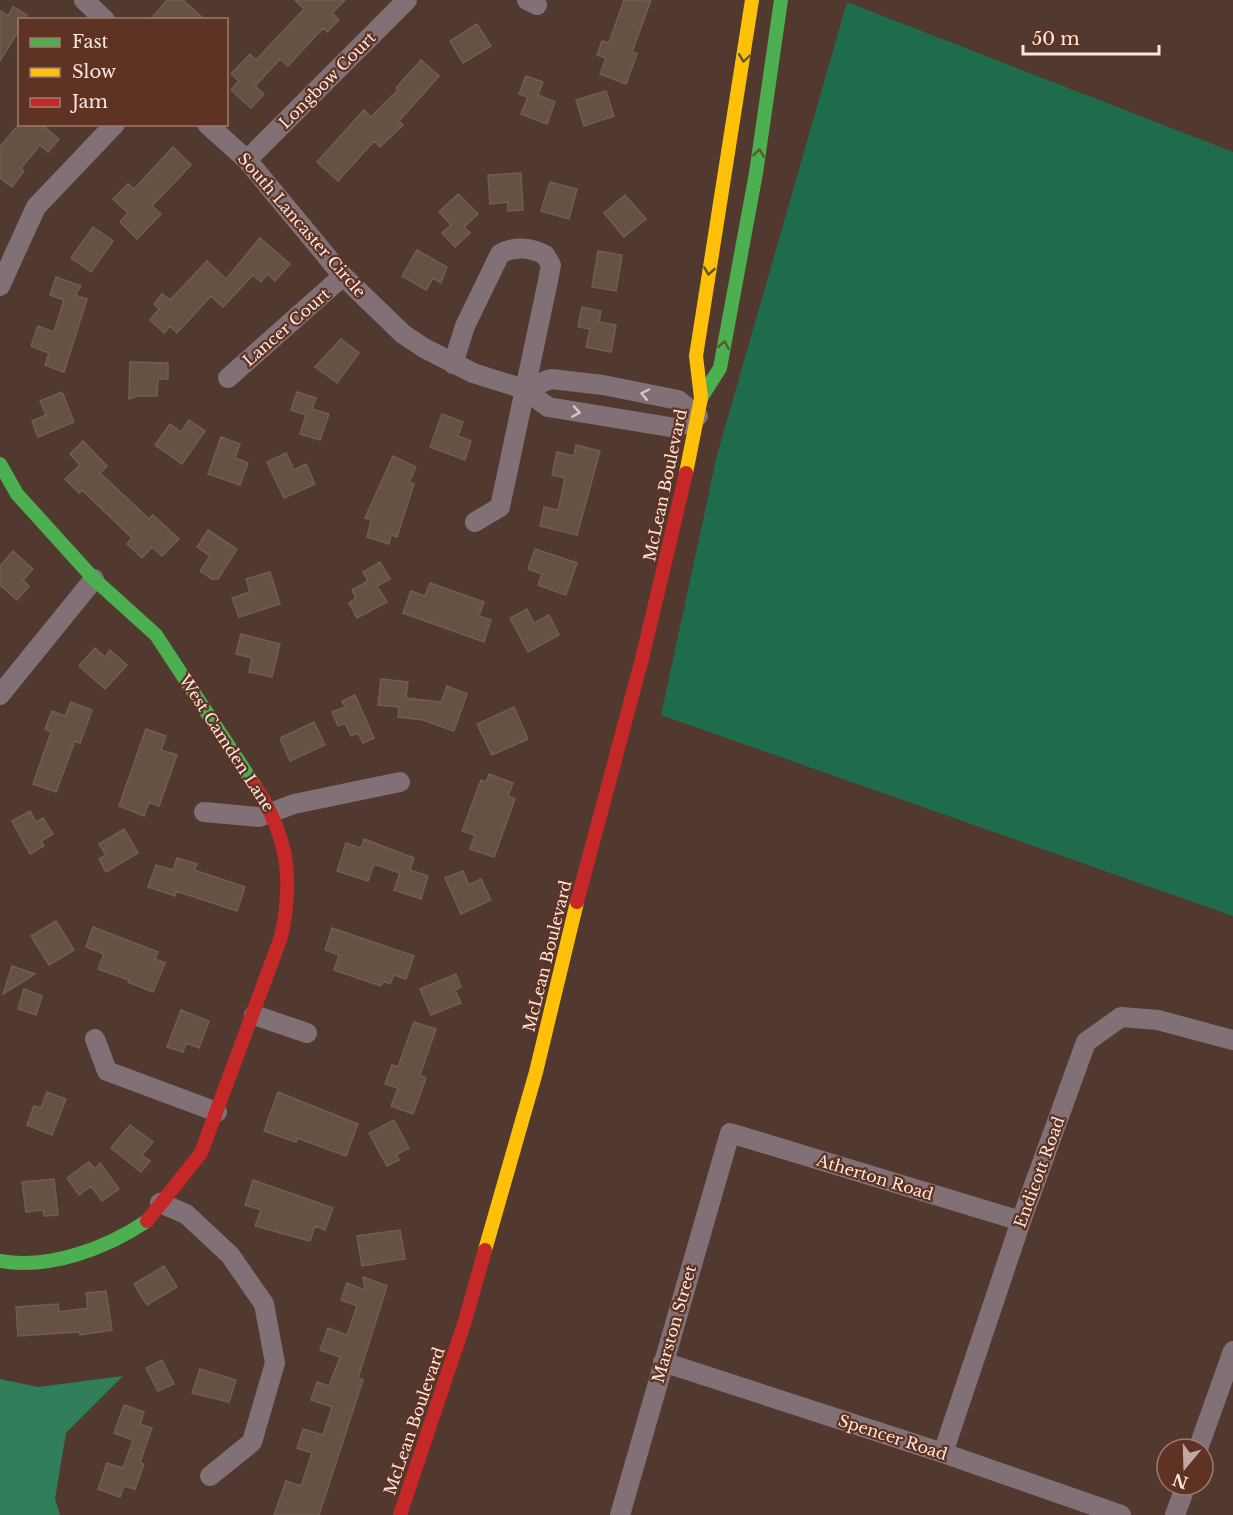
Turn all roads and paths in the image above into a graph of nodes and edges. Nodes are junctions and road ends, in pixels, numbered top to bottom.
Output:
1 (406, 0) edge
2 (752, 0) edge
3 (781, 0) edge
4 (113, 126) edge
5 (209, 126) edge
6 (247, 160) junction
7 (343, 276) junction
8 (0, 286) edge
9 (453, 364) junction
10 (228, 378) dead end
11 (524, 389) junction
12 (699, 407) junction
13 (0, 464) edge
14 (475, 522) dead end
15 (94, 579) junction
16 (0, 695) edge
17 (400, 782) dead end
18 (204, 812) dead end
19 (273, 813) junction
20 (254, 1015) junction
21 (307, 1033) dead end
22 (95, 1039) dead end
23 (1233, 1040) edge
24 (217, 1112) junction
25 (730, 1133) joint
26 (160, 1203) junction
27 (1021, 1221) junction
28 (0, 1261) edge
29 (1233, 1351) edge
30 (663, 1362) junction
31 (1202, 1437) edge
32 (943, 1453) junction
33 (210, 1476) dead end
34 (1182, 1497) edge
35 (400, 1515) edge
36 (620, 1515) edge
37 (1121, 1515) edge
38 (1175, 1515) edge

1 - 6 street, Longbow Court
2 -> 12 main road, McLean Boulevard
12 -> 3 main road, McLean Boulevard
4 - 8 street
5 - 6 street, South Lancaster Circle
6 - 7 street, South Lancaster Circle
7 - 9 street, South Lancaster Circle
7 - 10 street, Lancer Court
9 - 11 street, South Lancaster Circle
9 - 11 street
12 -> 11 street
11 -> 12 street, South Lancaster Circle
11 - 14 street
12 - 35 main road, McLean Boulevard
13 - 15 main road, West Camden Lane
15 - 16 street
15 - 19 main road, West Camden Lane
17 - 19 street
18 - 19 street
19 - 20 main road, West Camden Lane
20 - 21 street
20 - 24 main road, West Camden Lane
22 - 24 street
23 - 27 street, Endicott Road
24 - 26 main road, West Camden Lane
25 - 27 street, Atherton Road
25 - 30 street, Marston Street
26 - 28 main road, West Camden Lane
26 - 33 street
27 - 32 street, Endicott Road
29 - 31 street
30 - 32 street, Spencer Road
30 - 36 street, Marston Street
32 - 37 street, Spencer Road
34 - 38 street

